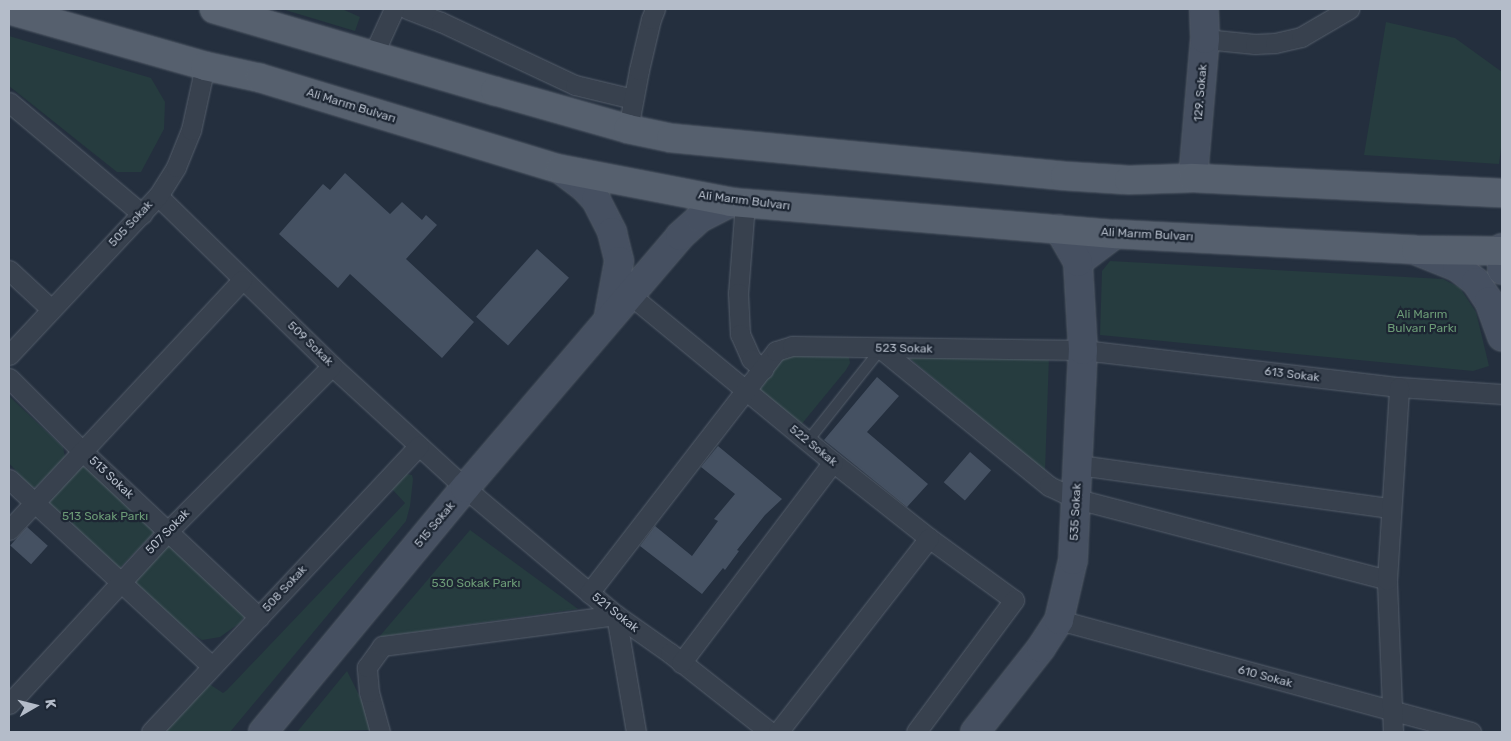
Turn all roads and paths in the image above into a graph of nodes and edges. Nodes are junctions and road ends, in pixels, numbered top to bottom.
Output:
1 (214, 9) edge
2 (394, 9) edge
3 (407, 9) edge
4 (655, 9) edge
5 (1204, 9) edge
6 (1350, 9) edge
7 (9, 10) edge
8 (1205, 40) junction
9 (373, 55) junction
10 (205, 66) junction
11 (633, 99) junction
12 (9, 102) edge
13 (628, 129) junction
14 (560, 169) junction
15 (1193, 178) junction
16 (1502, 193) edge
17 (158, 196) junction
18 (738, 202) junction
19 (142, 214) junction
20 (1059, 229) junction
21 (1115, 234) junction
22 (1416, 250) junction
23 (1502, 255) edge
24 (1078, 262) junction
25 (9, 270) edge
26 (242, 280) junction
27 (622, 293) junction
28 (51, 309) junction
29 (1502, 337) edge
30 (882, 349) junction
31 (1083, 350) junction
32 (9, 355) edge
33 (332, 366) junction
34 (763, 369) junction
35 (9, 378) edge
36 (1399, 387) junction
37 (746, 391) junction
38 (1502, 394) edge
39 (807, 442) junction
40 (418, 446) junction
41 (82, 451) junction
42 (833, 462) junction
43 (1079, 465) junction
44 (9, 479) edge
45 (465, 488) junction
46 (1077, 499) junction
47 (34, 503) junction
48 (1390, 508) junction
49 (9, 530) edge
50 (169, 530) junction
51 (929, 538) junction
52 (1387, 580) junction
53 (120, 582) junction
54 (590, 593) junction
55 (616, 615) junction
56 (259, 616) junction
57 (1059, 620) junction
58 (682, 662) junction
59 (212, 666) junction
60 (9, 704) edge
61 (1391, 711) junction
62 (977, 731) edge
63 (151, 732) edge
64 (263, 732) edge
65 (380, 732) edge
66 (636, 732) edge
67 (770, 732) edge
68 (778, 732) edge
69 (916, 732) edge
70 (1392, 732) edge
71 (1471, 732) edge

1 - 9 main road
2 - 9 street
3 - 11 street
4 - 11 street
5 - 8 street, 129. Sokak
6 - 8 street
7 - 10 main road, Ali Marım Bulvarı
8 - 15 street, 129. Sokak
9 - 13 main road
10 - 14 main road, Ali Marım Bulvarı
10 - 17 street, 505 Sokak
11 - 13 street
12 - 19 street
13 - 15 main road
14 - 18 main road, Ali Marım Bulvarı
14 - 27 street, 515 Sokak
15 - 16 main road
17 - 19 street, 505 Sokak
17 - 26 street, 509 Sokak
18 - 20 main road, Ali Marım Bulvarı
18 - 27 street, 515 Sokak
18 - 34 street
19 - 28 street, 505 Sokak
20 - 21 main road, Ali Marım Bulvarı
20 - 24 street
21 - 22 main road, Ali Marım Bulvarı
21 - 24 street
22 - 23 main road, Ali Marım Bulvarı
22 - 29 street
24 - 31 street, 535 Sokak
25 - 28 street
26 - 33 street, 509 Sokak
26 - 41 street
27 - 37 street, 522 Sokak
27 - 45 street, 515 Sokak
28 - 32 street, 505 Sokak
30 - 31 street, 523 Sokak
30 - 34 street, 523 Sokak
30 - 39 lane
30 - 46 street
31 - 36 street, 613 Sokak
31 - 43 street, 535 Sokak
33 - 40 street, 509 Sokak
33 - 50 street, 507 Sokak
34 - 37 street, 523 Sokak
35 - 41 street, 513 Sokak
36 - 38 street, 613 Sokak
36 - 48 street
37 - 39 street, 522 Sokak
37 - 54 street, 523 Sokak
39 - 42 street, 522 Sokak
40 - 45 street, 509 Sokak
40 - 56 street, 508 Sokak
41 - 47 street
41 - 50 street, 513 Sokak
42 - 51 street, 522 Sokak
42 - 58 street
43 - 46 street, 535 Sokak
43 - 48 street
44 - 47 street
45 - 54 street, 521 Sokak
45 - 64 street, 515 Sokak
46 - 52 street
46 - 57 street, 535 Sokak
47 - 49 street
47 - 53 street
48 - 52 street
50 - 53 street, 507 Sokak
50 - 56 street, 513 Sokak
51 - 68 street
51 - 69 street, 522 Sokak
52 - 61 street
53 - 59 street
53 - 60 street, 507 Sokak
54 - 55 street, 521 Sokak
55 - 58 street, 521 Sokak
55 - 65 street
55 - 66 street
56 - 59 street, 508 Sokak
57 - 61 street, 610 Sokak
57 - 62 street, 535 Sokak
58 - 67 street, 521 Sokak
59 - 63 street, 508 Sokak
61 - 70 street
61 - 71 street, 610 Sokak

